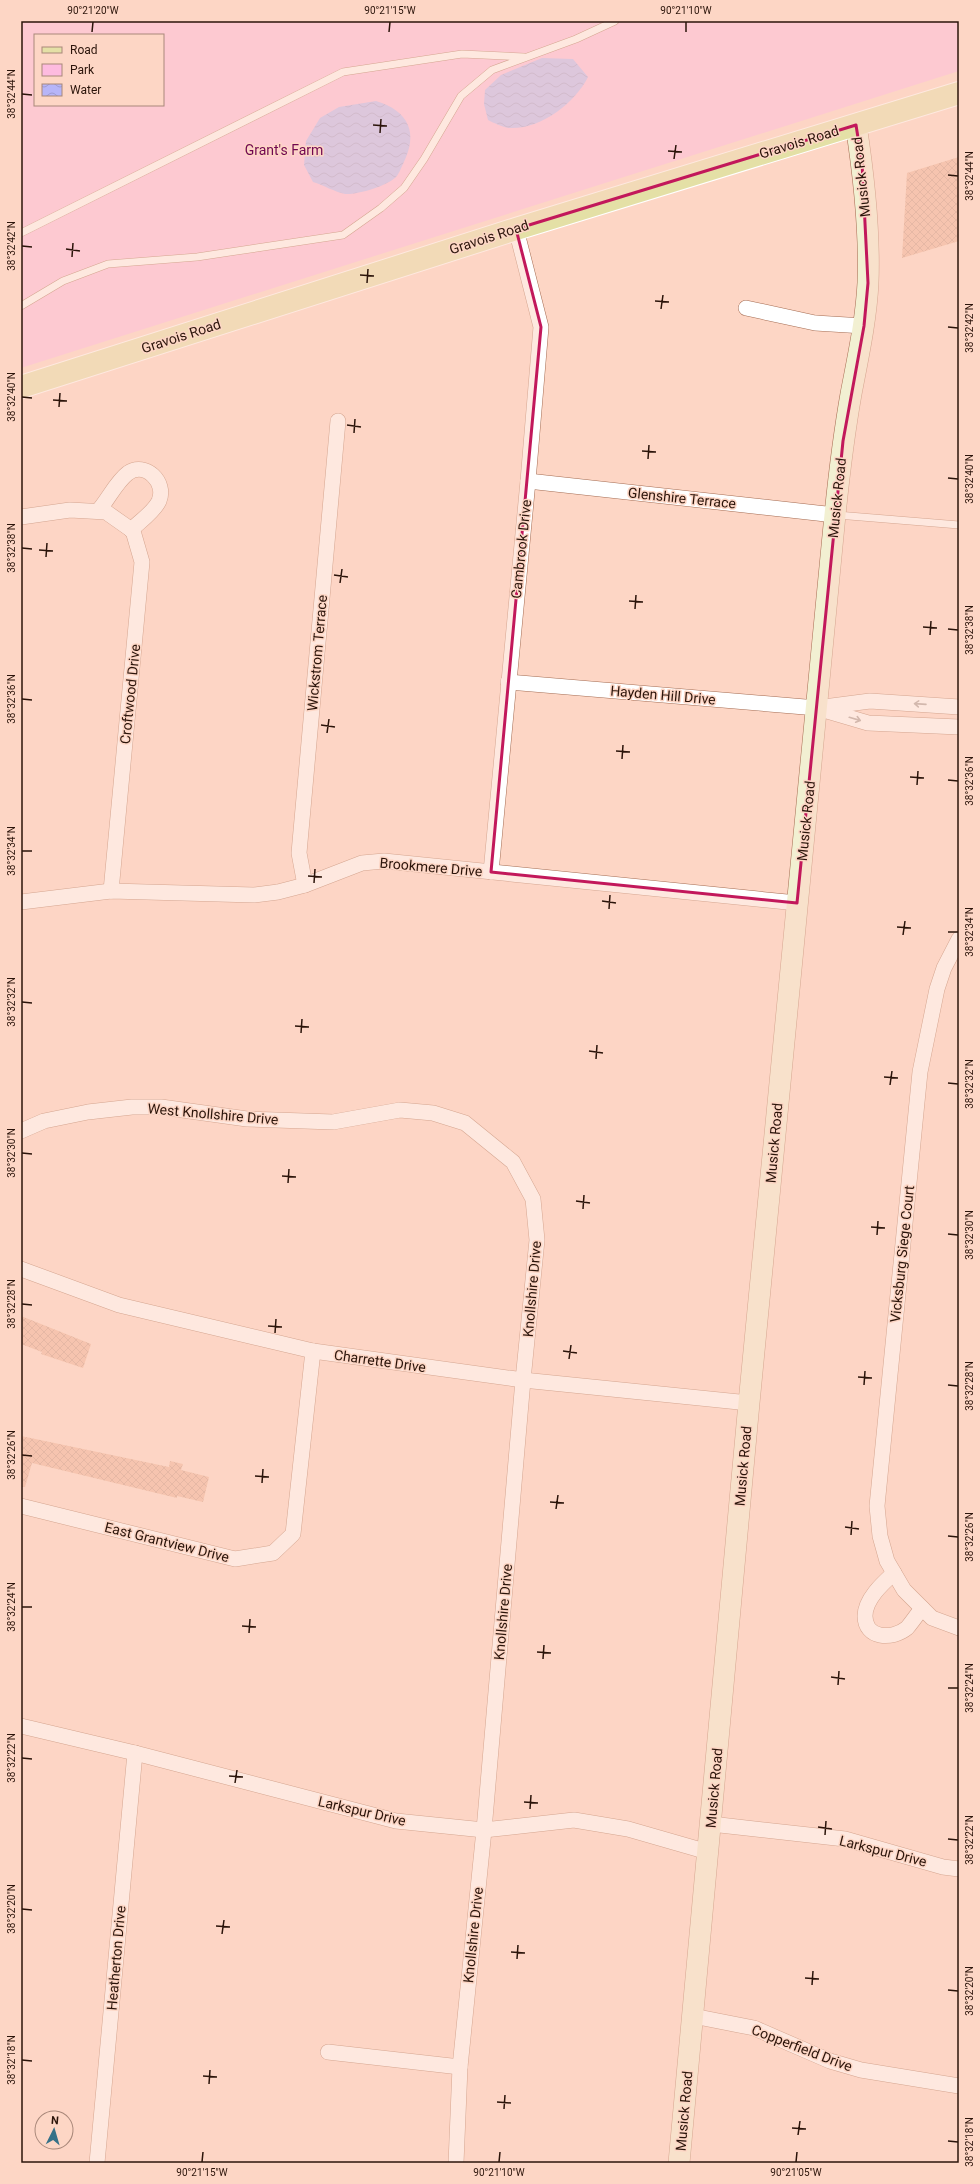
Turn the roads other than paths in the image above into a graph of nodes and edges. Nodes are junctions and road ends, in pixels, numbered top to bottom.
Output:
1 (615, 21) edge
2 (528, 57) junction
3 (959, 93) edge
4 (856, 125) junction
5 (516, 229) junction
6 (21, 233) edge
7 (21, 306) edge
8 (746, 308) dead end
9 (864, 326) junction
10 (21, 387) edge
11 (338, 421) dead end
12 (528, 481) junction
13 (102, 512) junction
14 (835, 515) junction
15 (21, 517) edge
16 (959, 525) edge
17 (131, 530) junction
18 (508, 682) junction
19 (959, 707) edge
20 (818, 708) junction
21 (959, 727) edge
22 (491, 872) junction
23 (304, 885) junction
24 (111, 891) junction
25 (21, 902) edge
26 (797, 903) junction
27 (959, 939) edge
28 (21, 1131) edge
29 (512, 1162) joint
30 (21, 1269) edge
31 (313, 1351) junction
32 (523, 1380) junction
33 (749, 1403) junction
34 (21, 1506) edge
35 (894, 1573) junction
36 (922, 1608) junction
37 (959, 1628) edge
38 (21, 1726) edge
39 (135, 1753) junction
40 (711, 1824) junction
41 (484, 1830) junction
42 (708, 1852) junction
43 (959, 1869) edge
44 (693, 2016) junction
45 (328, 2052) dead end
46 (460, 2067) junction
47 (959, 2086) edge
48 (97, 2163) edge
49 (456, 2163) edge
50 (679, 2163) edge

1 - 2 lane
2 - 6 lane
2 - 7 lane
3 - 4 main road, Gravois Road
4 - 5 main road, Gravois Road
4 - 9 street, Musick Road
5 - 10 main road, Gravois Road
5 - 12 street, Cambrook Drive
8 - 9 street
9 - 14 street, Musick Road
11 - 23 street, Wickstrom Terrace
12 - 14 street, Glenshire Terrace
12 - 18 street, Cambrook Drive
13 - 15 street
13 - 17 street, Croftwood Drive
13 - 17 street
14 - 16 lane
14 - 20 street, Musick Road
17 - 24 street, Croftwood Drive
18 - 20 street, Hayden Hill Drive
18 - 22 street, Cambrook Drive
19 -> 20 street
20 -> 21 street
20 - 26 street, Musick Road
22 - 23 street, Brookmere Drive
22 - 26 street, Brookmere Drive
23 - 24 street, Brookmere Drive
24 - 25 street, Brookmere Drive
26 - 33 street, Musick Road
27 - 35 street, Vicksburg Siege Court
28 - 29 street, West Knollshire Drive
29 - 32 street, Knollshire Drive
30 - 31 street, Charrette Drive
31 - 32 street, Charrette Drive
31 - 34 street, East Grantview Drive
32 - 33 street, Charrette Drive
32 - 41 street, Knollshire Drive
33 - 40 street, Musick Road
35 - 36 street, Vicksburg Siege Court
35 - 36 street
36 - 37 street, Vicksburg Siege Court
38 - 39 street, Larkspur Drive
39 - 41 street, Larkspur Drive
39 - 48 street, Heatherton Drive
40 - 42 street, Musick Road
40 - 43 street, Larkspur Drive
41 - 42 street, Larkspur Drive
41 - 46 street, Knollshire Drive
42 - 44 street, Musick Road
44 - 47 street, Copperfield Drive
44 - 50 street, Musick Road
45 - 46 street
46 - 49 street, Knollshire Drive

